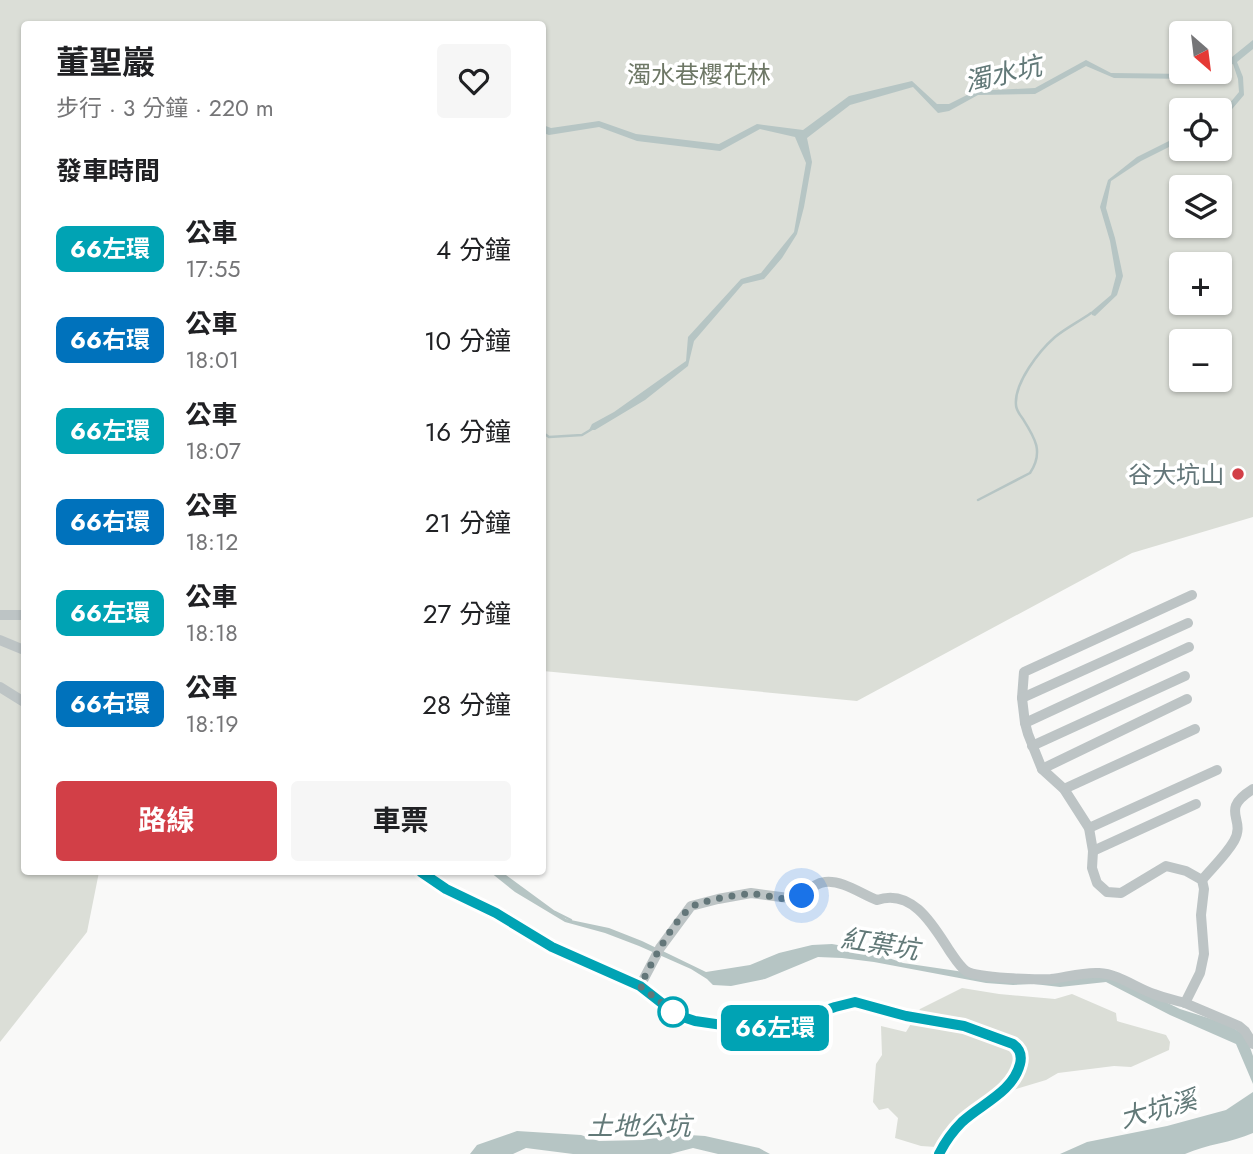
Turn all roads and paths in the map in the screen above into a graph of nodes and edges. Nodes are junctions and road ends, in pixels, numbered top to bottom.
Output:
1 (1192, 595) dead end
2 (0, 615) edge
3 (21, 615) edge
4 (1188, 623) dead end
5 (0, 640) edge
6 (1189, 647) dead end
7 (21, 649) edge
8 (1185, 676) dead end
9 (0, 687) edge
10 (1023, 698) junction
11 (1186, 699) dead end
12 (21, 700) edge
13 (1025, 723) junction
14 (1195, 729) dead end
15 (1032, 746) junction
16 (1042, 769) junction
17 (1217, 770) dead end
18 (1064, 789) junction
19 (1253, 789) edge
20 (1196, 804) dead end
21 (1089, 828) junction
22 (1093, 852) junction
23 (425, 875) edge
24 (1202, 880) junction
25 (640, 986) junction
26 (1185, 1003) junction
27 (1249, 1027) edge
28 (1253, 1044) edge
29 (939, 1154) edge

1 - 10 street
2 - 3 street
4 - 10 street
5 - 7 street
6 - 13 street
8 - 15 street
9 - 12 street
10 - 13 street
11 - 16 street
13 - 15 street
14 - 18 street
15 - 16 street
16 - 18 street
17 - 21 street
18 - 21 street
19 - 24 street
20 - 22 street
21 - 22 street
22 - 24 street
23 - 25 street
24 - 26 street
25 - 26 street
25 - 29 street
26 - 27 street
27 - 28 street

